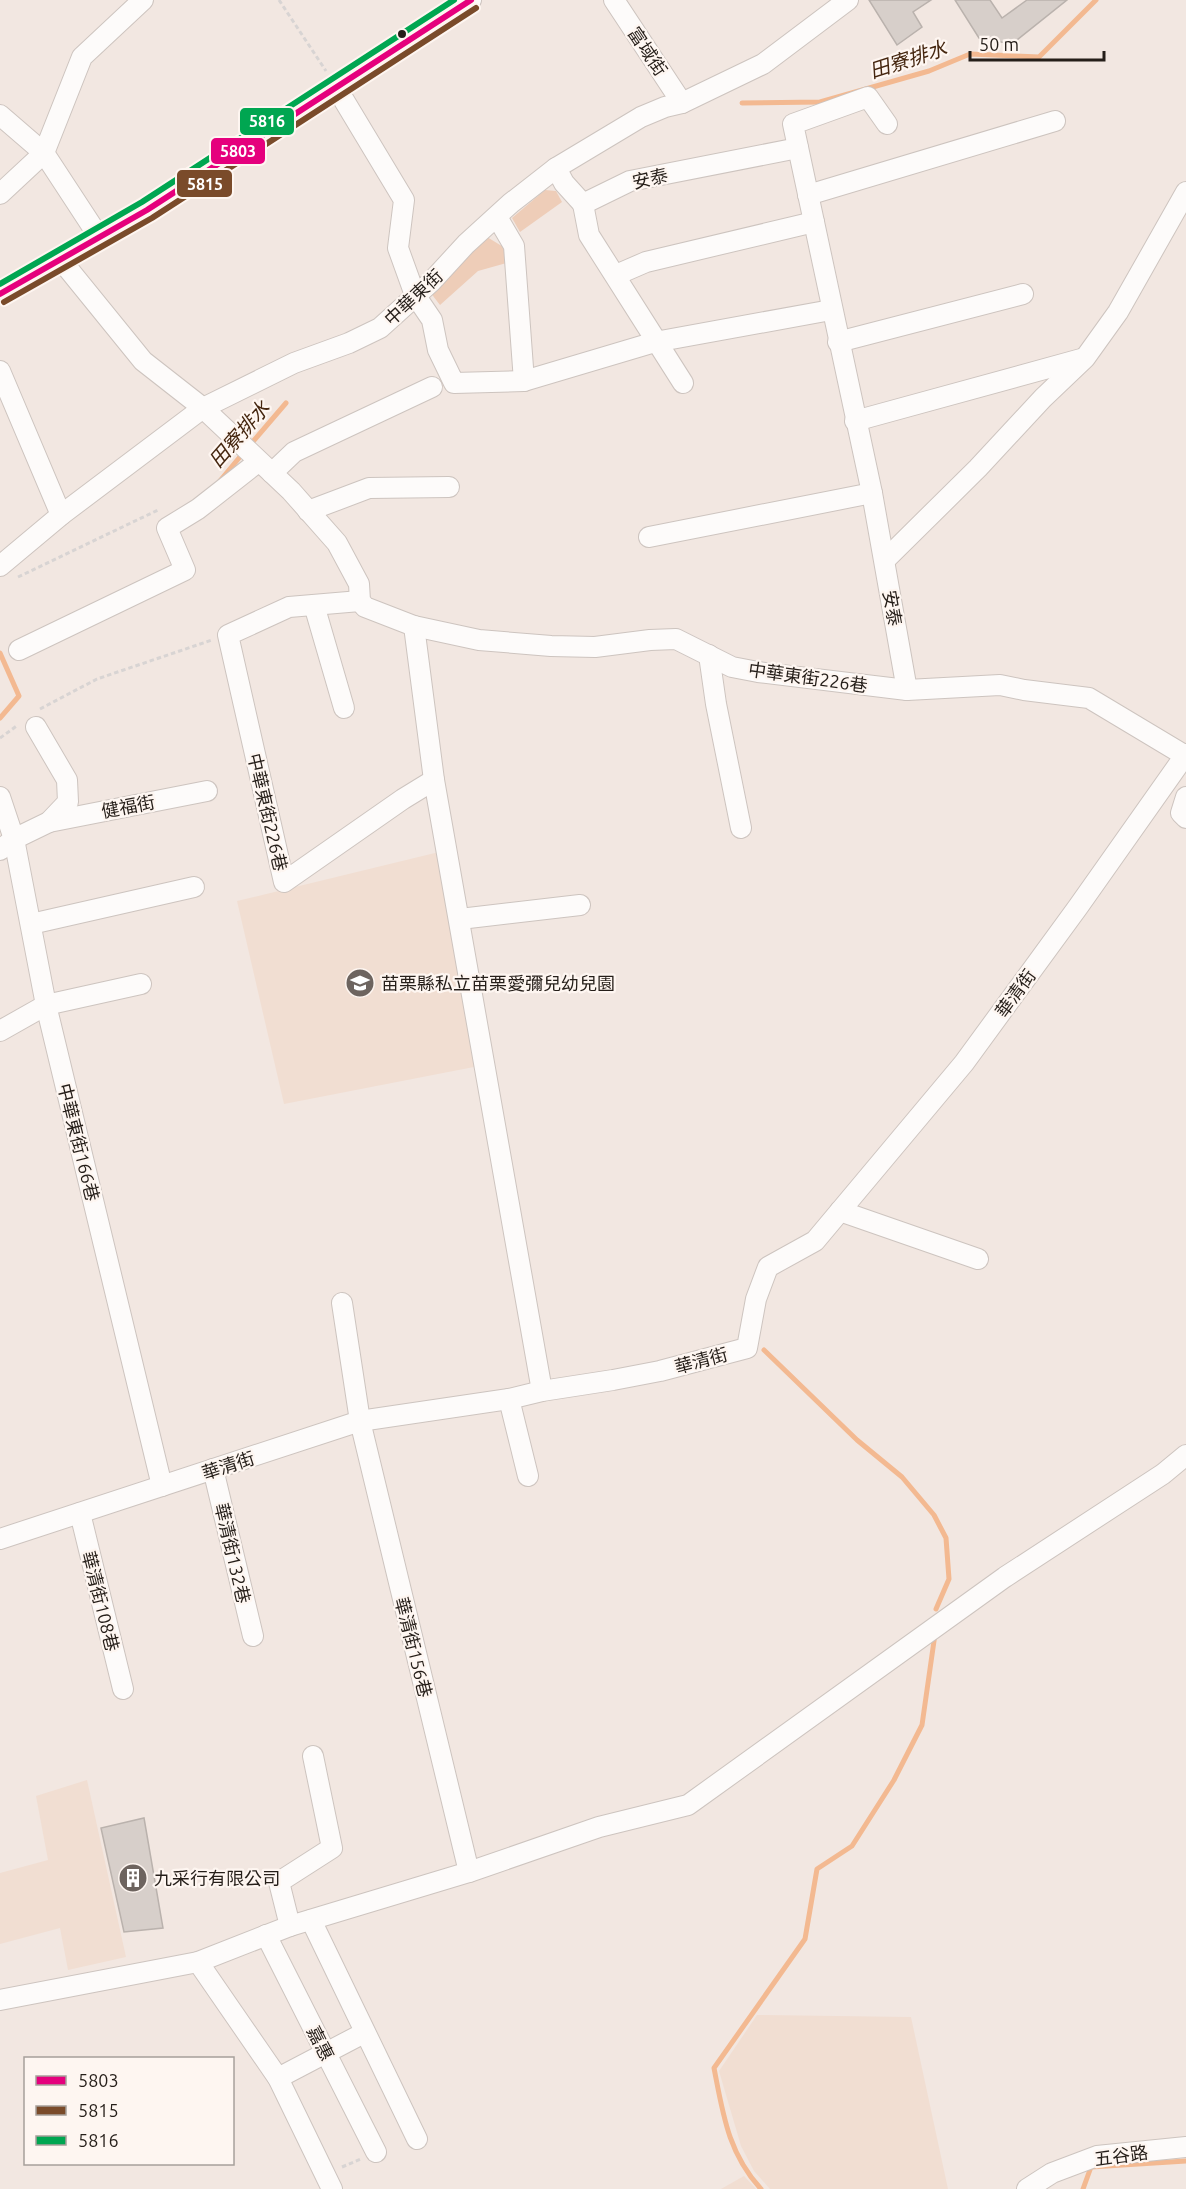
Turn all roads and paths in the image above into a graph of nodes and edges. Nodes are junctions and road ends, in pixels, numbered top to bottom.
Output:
1 (143, 0) edge
2 (279, 0) edge
3 (471, 0) edge
4 (614, 0) edge
5 (848, 0) edge
6 (336, 87) junction
7 (682, 103) junction
8 (0, 115) edge
9 (1055, 121) dead end
10 (887, 124) dead end
11 (798, 148) junction
12 (44, 153) junction
13 (556, 168) junction
14 (1186, 192) edge
15 (0, 194) edge
16 (808, 195) junction
17 (584, 204) junction
18 (497, 217) junction
19 (814, 222) junction
20 (99, 237) junction
21 (61, 260) junction
22 (616, 275) junction
23 (0, 294) edge
24 (1023, 294) dead end
25 (415, 295) junction
26 (831, 310) junction
27 (656, 342) junction
28 (838, 342) junction
29 (1085, 358) junction
30 (0, 371) edge
31 (524, 381) junction
32 (683, 383) dead end
33 (432, 387) dead end
34 (203, 408) junction
35 (855, 421) junction
36 (261, 464) junction
37 (449, 487) dead end
38 (872, 493) junction
39 (308, 511) junction
40 (61, 515) junction
41 (167, 528) junction
42 (649, 537) dead end
43 (885, 560) junction
44 (5, 573) edge
45 (360, 601) junction
46 (314, 605) junction
47 (414, 626) junction
48 (228, 635) junction
49 (19, 650) dead end
50 (709, 655) junction
51 (907, 690) junction
52 (344, 708) dead end
53 (33, 719) junction
54 (0, 738) edge
55 (1186, 759) edge
56 (434, 780) junction
57 (207, 791) dead end
58 (0, 796) edge
59 (1186, 797) edge
60 (1186, 819) edge
61 (49, 822) junction
62 (741, 828) dead end
63 (7, 844) edge
64 (195, 887) dead end
65 (580, 905) dead end
66 (460, 919) junction
67 (31, 924) junction
68 (141, 984) dead end
69 (46, 1005) junction
70 (1, 1028) edge
71 (840, 1211) junction
72 (978, 1259) dead end
73 (342, 1303) dead end
74 (542, 1390) junction
75 (509, 1399) junction
76 (360, 1421) junction
77 (1186, 1455) edge
78 (213, 1469) junction
79 (528, 1476) dead end
80 (162, 1486) junction
81 (80, 1513) junction
82 (0, 1539) edge
83 (253, 1636) dead end
84 (123, 1689) dead end
85 (313, 1756) dead end
86 (469, 1872) junction
87 (311, 1920) junction
88 (290, 1926) junction
89 (266, 1935) junction
90 (198, 1962) junction
91 (0, 2000) edge
92 (364, 2032) junction
93 (326, 2051) junction
94 (278, 2078) junction
95 (417, 2139) dead end
96 (1186, 2147) edge
97 (376, 2152) joint
98 (329, 2182) edge
99 (1027, 2189) edge

1 - 12 street
2 - 6 path
3 - 6 street
4 - 7 street, 富域街
5 - 7 street, 中華東街
6 - 20 street
6 - 25 street
7 - 13 street, 中華東街
8 - 12 street
9 - 16 street
10 - 11 street, 安泰
11 - 16 street, 安泰
11 - 17 street, 安泰
12 - 15 street
12 - 20 street
13 - 17 street
13 - 18 street, 中華東街
14 - 29 street
16 - 19 street, 安泰
17 - 22 street
18 - 25 street, 中華東街
18 - 31 street
19 - 22 street
19 - 26 street, 安泰
20 - 21 street
21 - 23 street
21 - 34 street
22 - 27 street
24 - 28 street
25 - 31 street
25 - 34 street, 中華東街
26 - 27 street
26 - 28 street, 安泰
27 - 31 street
27 - 32 street
28 - 35 street, 安泰
29 - 35 street
29 - 43 street
30 - 40 street
33 - 36 street
34 - 36 street
34 - 40 street, 中華東街
35 - 38 street, 安泰
36 - 39 street
36 - 41 street
37 - 39 street
38 - 42 street
38 - 43 street, 安泰
39 - 45 street
40 - 44 street, 中華東街
41 - 44 path
41 - 49 street
43 - 51 street, 安泰
45 - 46 street
45 - 47 street, 中華東街226巷
46 - 48 street
46 - 52 street
47 - 50 street, 中華東街226巷
47 - 56 street
48 - 53 path
48 - 56 street, 中華東街226巷
50 - 51 street, 中華東街226巷
50 - 62 street
51 - 55 street, 中華東街226巷
53 - 54 path
53 - 61 street, 健福街
55 - 71 street, 華清街
56 - 66 street
57 - 61 street, 健福街
58 - 63 street, 中華東街166巷
59 - 60 street
61 - 63 street, 健福街
63 - 67 street, 中華東街166巷
64 - 67 street
65 - 66 street
66 - 74 street
67 - 69 street, 中華東街166巷
68 - 69 street
69 - 70 street
69 - 80 street, 中華東街166巷
71 - 72 street
71 - 74 street, 華清街
73 - 76 street, 華清街156巷
74 - 75 street, 華清街
75 - 76 street, 華清街
75 - 79 street
76 - 78 street, 華清街
76 - 86 street, 華清街156巷
77 - 86 street
78 - 80 street, 華清街
78 - 83 street, 華清街132巷
80 - 81 street, 華清街
81 - 82 street, 華清街
81 - 84 street, 華清街108巷
85 - 88 street
86 - 87 street
87 - 88 street
87 - 92 street
88 - 89 street
89 - 90 street
89 - 93 street, 嘉惠
90 - 91 street
90 - 94 street
92 - 93 street
92 - 95 street
93 - 94 street
93 - 97 street, 嘉惠
94 - 98 street
96 - 99 street, 五谷路
97 - 98 path

